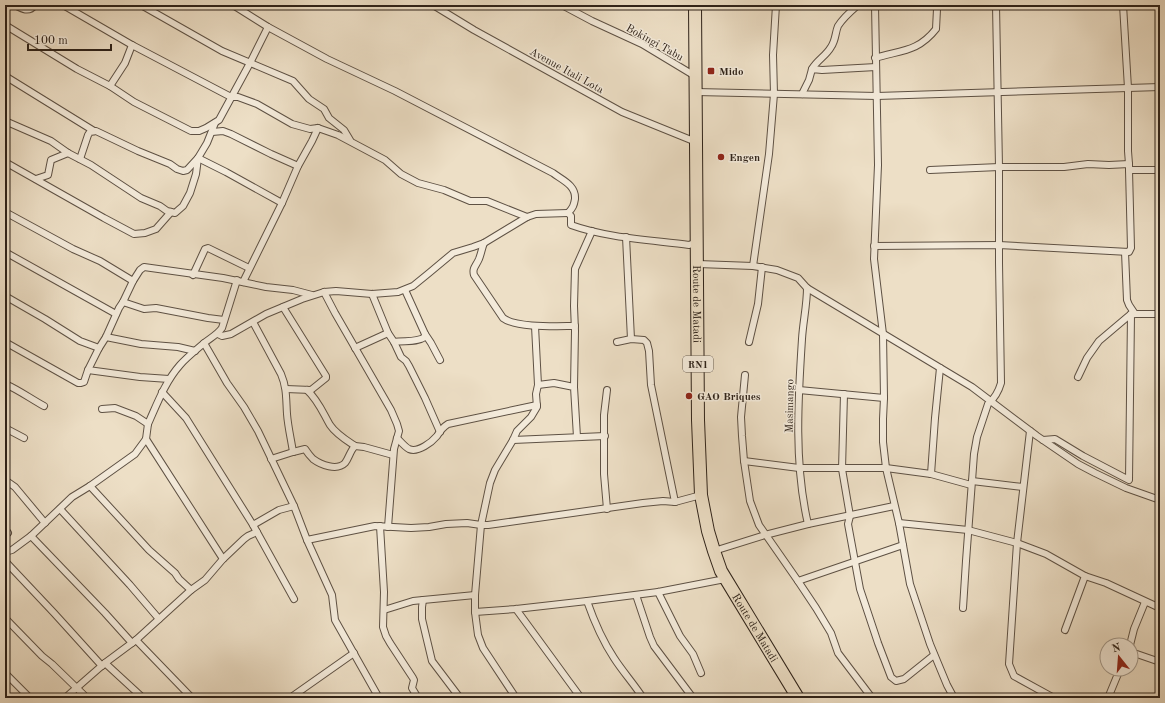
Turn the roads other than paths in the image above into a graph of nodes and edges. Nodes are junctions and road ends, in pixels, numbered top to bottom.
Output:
1 (15, 5) edge
2 (35, 5) edge
3 (63, 5) edge
4 (142, 5) edge
5 (233, 5) edge
6 (433, 5) edge
7 (562, 5) edge
8 (695, 5) edge
9 (776, 5) edge
10 (858, 5) edge
11 (875, 5) edge
12 (938, 5) edge
13 (996, 5) edge
14 (1123, 5) edge
15 (5, 25) edge
16 (268, 27) junction
17 (132, 45) junction
18 (875, 58) junction
19 (250, 63) junction
20 (876, 67) junction
21 (812, 69) junction
22 (5, 76) edge
23 (695, 76) junction
24 (110, 86) junction
25 (1128, 88) junction
26 (1160, 88) edge
27 (696, 92) junction
28 (998, 92) junction
29 (774, 94) junction
30 (802, 94) junction
31 (877, 96) junction
32 (231, 98) junction
33 (5, 121) edge
34 (215, 123) junction
35 (318, 128) junction
36 (94, 131) junction
37 (212, 132) junction
38 (351, 141) junction
39 (696, 142) junction
40 (68, 153) junction
41 (198, 158) junction
42 (80, 159) junction
43 (5, 162) edge
44 (298, 166) junction
45 (999, 167) junction
46 (1129, 167) junction
47 (930, 170) dead end
48 (1160, 170) edge
49 (36, 179) junction
50 (282, 203) junction
51 (5, 212) edge
52 (171, 212) junction
53 (568, 213) junction
54 (527, 217) junction
55 (592, 231) junction
56 (626, 237) junction
57 (697, 242) junction
58 (484, 243) junction
59 (999, 245) junction
60 (874, 246) junction
61 (5, 252) edge
62 (1125, 252) junction
63 (698, 264) junction
64 (753, 266) junction
65 (762, 267) junction
66 (249, 268) junction
67 (194, 275) junction
68 (133, 281) junction
69 (240, 281) junction
70 (807, 288) junction
71 (405, 290) junction
72 (324, 292) junction
73 (372, 294) junction
74 (312, 295) junction
75 (5, 296) edge
76 (123, 302) junction
77 (283, 307) junction
78 (116, 314) junction
79 (1133, 314) junction
80 (1160, 314) edge
81 (224, 320) junction
82 (253, 322) junction
83 (535, 326) junction
84 (575, 326) junction
85 (388, 333) junction
86 (218, 334) junction
87 (425, 334) junction
88 (883, 334) junction
89 (106, 337) junction
90 (631, 339) junction
91 (5, 342) edge
92 (394, 342) junction
93 (617, 342) dead end
94 (749, 342) dead end
95 (204, 343) junction
96 (99, 348) junction
97 (355, 348) junction
98 (195, 351) junction
99 (440, 360) dead end
100 (940, 368) junction
101 (88, 370) junction
102 (746, 375) dead end
103 (1078, 377) dead end
104 (169, 379) junction
105 (5, 384) edge
106 (538, 384) junction
107 (574, 387) junction
108 (286, 390) junction
109 (307, 390) junction
110 (607, 390) dead end
111 (799, 390) junction
112 (162, 392) junction
113 (844, 394) junction
114 (884, 398) junction
115 (991, 401) junction
116 (537, 405) junction
117 (44, 406) dead end
118 (102, 409) dead end
119 (148, 424) junction
120 (5, 428) edge
121 (1030, 431) junction
122 (440, 432) junction
123 (604, 436) junction
124 (24, 438) dead end
125 (146, 438) junction
126 (397, 438) junction
127 (577, 438) junction
128 (513, 440) junction
129 (1043, 440) junction
130 (355, 446) junction
131 (293, 452) junction
132 (393, 454) junction
133 (272, 459) junction
134 (744, 461) junction
135 (799, 468) junction
136 (886, 468) junction
137 (842, 469) junction
138 (931, 474) junction
139 (5, 480) edge
140 (972, 483) junction
141 (90, 486) junction
142 (1023, 487) junction
143 (701, 495) junction
144 (1160, 500) edge
145 (675, 502) junction
146 (294, 506) junction
147 (894, 506) junction
148 (607, 509) junction
149 (60, 510) junction
150 (850, 516) junction
151 (45, 522) junction
152 (898, 523) junction
153 (808, 524) junction
154 (253, 525) junction
155 (481, 525) junction
156 (380, 526) junction
157 (388, 527) junction
158 (5, 529) edge
159 (968, 530) junction
160 (257, 532) junction
161 (765, 535) junction
162 (5, 536) edge
163 (31, 536) junction
164 (307, 540) junction
165 (1017, 543) junction
166 (902, 545) junction
167 (714, 551) junction
168 (5, 552) edge
169 (223, 559) junction
170 (5, 561) edge
171 (856, 561) junction
172 (1085, 576) junction
173 (725, 579) junction
174 (798, 581) junction
175 (191, 590) junction
176 (658, 592) junction
177 (475, 595) junction
178 (636, 595) junction
179 (294, 599) dead end
180 (423, 600) junction
181 (587, 601) junction
182 (1145, 602) junction
183 (963, 608) dead end
184 (1160, 608) edge
185 (516, 609) junction
186 (384, 610) junction
187 (475, 612) junction
188 (5, 618) edge
189 (159, 618) junction
190 (1065, 630) dead end
191 (1132, 637) edge
192 (134, 641) junction
193 (354, 653) junction
194 (934, 655) junction
195 (1139, 655) edge
196 (1160, 662) edge
197 (103, 664) junction
198 (5, 673) edge
199 (701, 674) dead end
200 (1117, 677) edge
201 (76, 688) junction
202 (298, 696) edge
203 (514, 697) edge
204 (30, 698) edge
205 (65, 698) edge
206 (87, 698) edge
207 (144, 698) edge
208 (192, 698) edge
209 (290, 698) edge
210 (379, 698) edge
211 (418, 698) edge
212 (460, 698) edge
213 (581, 698) edge
214 (643, 698) edge
215 (693, 698) edge
216 (798, 698) edge
217 (872, 698) edge
218 (954, 698) edge
219 (1054, 698) edge
220 (1108, 698) edge

1 - 2 street
3 - 17 street
4 - 19 street
5 - 16 street
6 - 39 street, Avenue Itali Lota
7 - 23 street, Bokingi Tabu
8 - 23 highway, Route de Matadi / RN1
9 - 29 street
10 - 21 street
11 - 18 street
12 - 18 street
13 - 28 street
14 - 25 street
15 - 24 street
16 - 19 street
16 - 53 street
17 - 24 street
17 - 32 street
18 - 20 street
19 - 32 street
19 - 38 street
20 - 21 street
20 - 31 street
21 - 30 street
22 - 36 street
23 - 27 highway, Route de Matadi / RN1
24 - 34 street
25 - 26 street
25 - 28 street
25 - 46 street
27 - 29 street
27 - 39 highway, Route de Matadi / RN1
28 - 31 street
28 - 45 street
29 - 30 street
29 - 64 street
30 - 31 street
31 - 60 street
32 - 34 street
32 - 35 street
33 - 40 street
34 - 37 street
35 - 38 street
35 - 44 street
36 - 41 street
36 - 42 street
37 - 41 street
37 - 44 street
38 - 54 street
39 - 57 highway, Route de Matadi / RN1
40 - 42 street
40 - 49 street
41 - 50 street
41 - 52 street
42 - 52 street
43 - 49 street
44 - 50 street
45 - 46 street
45 - 47 street
45 - 59 street
46 - 48 street
46 - 62 street
49 - 52 street
50 - 66 street
51 - 68 street
53 - 54 street
53 - 55 street
54 - 58 street
55 - 56 street
55 - 84 street
56 - 57 street
56 - 90 street
57 - 63 highway, Route de Matadi / RN1
58 - 71 street
58 - 83 street
59 - 60 street
59 - 62 street
59 - 115 street
60 - 88 street
61 - 78 street
62 - 79 street
63 - 64 street
63 - 143 highway, Route de Matadi / RN1
64 - 65 street
65 - 70 street
65 - 94 street
66 - 67 street
66 - 69 street
67 - 68 street
67 - 69 street
68 - 76 street
69 - 74 street
69 - 81 street
70 - 88 street
70 - 111 street, Masimango
71 - 73 street
71 - 87 street
72 - 73 street
72 - 74 street
72 - 97 street
73 - 85 street
74 - 77 street
75 - 96 street
76 - 78 street
76 - 81 street
77 - 82 street
77 - 109 street
78 - 89 street
79 - 80 street
79 - 103 street
79 - 129 street
81 - 86 street
82 - 86 street
82 - 108 street
83 - 84 street
83 - 106 street
84 - 107 street
85 - 92 street
85 - 97 street
86 - 95 street
87 - 92 street
87 - 99 street
88 - 100 street
88 - 114 street
89 - 96 street
89 - 98 street
90 - 93 street
90 - 145 street
91 - 101 street
92 - 122 street
95 - 98 street
95 - 133 street
96 - 101 street
97 - 126 street
98 - 104 street
100 - 115 street
100 - 138 street
101 - 104 street
102 - 134 street
104 - 112 street
105 - 117 street
106 - 107 street
106 - 116 street
107 - 127 street
108 - 109 street
108 - 131 street
109 - 130 street
110 - 123 street
111 - 113 street
111 - 135 street, Masimango
112 - 119 street
112 - 154 street
113 - 114 street
113 - 137 street
114 - 136 street
115 - 121 street
115 - 140 street
116 - 122 street
116 - 128 street
118 - 119 street
119 - 125 street
120 - 124 street
121 - 129 street
121 - 142 street
122 - 126 street
123 - 127 street
123 - 148 street
125 - 141 street
125 - 169 street
126 - 132 street
127 - 128 street
128 - 155 street
129 - 144 street
130 - 131 street
130 - 132 street
131 - 133 street
132 - 157 street
133 - 146 street
134 - 135 street
134 - 161 street
135 - 137 street
135 - 153 street, Masimango
136 - 137 street
136 - 138 street
136 - 147 street
137 - 150 street
138 - 140 street
139 - 151 street
140 - 142 street
140 - 159 street
141 - 149 street
141 - 175 street
142 - 165 street
143 - 145 street
143 - 167 highway, Route de Matadi / RN1
145 - 148 street
146 - 154 street
146 - 164 street
147 - 150 street
147 - 152 street
148 - 155 street
149 - 151 street
149 - 189 street
150 - 153 street
150 - 171 street
151 - 163 street
152 - 159 street
152 - 166 street
153 - 161 street
154 - 160 street
155 - 157 street
155 - 177 street
156 - 157 street
156 - 164 street
156 - 186 street
158 - 162 street
159 - 165 street
159 - 183 street
160 - 169 street
160 - 179 street
161 - 167 street
161 - 174 street
163 - 168 street
163 - 192 street
164 - 193 street
165 - 172 street
165 - 219 street
166 - 171 street
166 - 194 street
167 - 173 highway, Route de Matadi / RN1
169 - 175 street
170 - 197 street
171 - 174 street
171 - 194 street
172 - 182 street
172 - 190 street
173 - 176 street
173 - 216 highway, Route de Matadi / RN1
174 - 217 street
175 - 189 street
176 - 178 street
176 - 199 street
177 - 180 street
177 - 187 street
178 - 181 street
178 - 215 street
180 - 186 street
180 - 212 street
181 - 185 street
181 - 214 street
182 - 184 street
182 - 191 street
185 - 187 street
185 - 213 street
186 - 211 street
187 - 203 street
188 - 201 street
189 - 192 street
192 - 197 street
192 - 208 street
193 - 202 street
193 - 210 street
194 - 218 street
195 - 196 street
197 - 201 street
197 - 207 street
198 - 204 street
200 - 220 street
201 - 205 street
201 - 206 street
202 - 209 street

